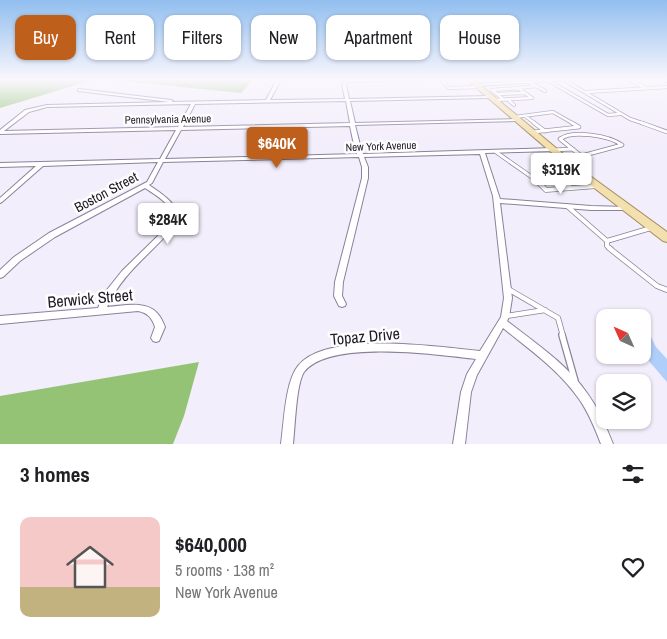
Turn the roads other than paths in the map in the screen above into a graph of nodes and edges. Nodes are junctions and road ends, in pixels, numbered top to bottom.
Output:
1 (111, 100) edge
2 (160, 100) edge
3 (347, 100) junction
4 (361, 100) edge
5 (496, 100) edge
6 (506, 100) edge
7 (581, 100) edge
8 (598, 100) edge
9 (266, 102) joint
10 (181, 104) junction
11 (193, 104) junction
12 (106, 105) junction
13 (514, 105) dead end
14 (621, 114) junction
15 (518, 118) junction
16 (353, 125) junction
17 (180, 129) junction
18 (545, 131) junction
19 (0, 132) edge
20 (531, 132) junction
21 (667, 132) edge
22 (573, 149) junction
23 (482, 152) junction
24 (496, 152) junction
25 (556, 153) junction
26 (582, 155) junction
27 (361, 156) junction
28 (162, 162) junction
29 (41, 164) junction
30 (0, 165) edge
31 (574, 168) junction
32 (146, 186) junction
33 (597, 186) junction
34 (571, 188) junction
35 (0, 201) edge
36 (497, 201) junction
37 (567, 206) junction
38 (625, 208) junction
39 (653, 228) junction
40 (667, 238) edge
41 (607, 240) junction
42 (0, 275) edge
43 (508, 289) junction
44 (667, 290) edge
45 (342, 304) dead end
46 (546, 310) junction
47 (100, 311) junction
48 (503, 319) junction
49 (0, 320) edge
50 (156, 338) dead end
51 (482, 355) junction
52 (577, 388) junction
53 (287, 444) edge
54 (459, 444) edge
55 (607, 444) edge

1 - 12 street
2 - 10 street
3 - 4 street
3 - 9 street
3 - 16 street
5 - 15 main road
6 - 13 lane
7 - 14 lane
8 - 14 lane
9 - 11 street
10 - 11 street
10 - 12 street
11 - 17 street, Boston Street
12 - 19 street
14 - 21 lane
15 - 16 street, Pennsylvania Avenue
15 - 18 lane
15 - 18 lane
15 - 20 main road
16 - 17 street, Pennsylvania Avenue
16 - 27 street
17 - 19 street, Pennsylvania Avenue
17 - 28 street, Boston Street
18 - 20 lane
20 - 25 main road
22 - 25 lane
22 - 26 lane
22 - 26 lane
23 - 24 street, New York Avenue
23 - 27 street, New York Avenue
23 - 36 street
24 - 25 street, New York Avenue
24 - 34 lane
25 - 26 lane
25 - 31 main road
27 - 28 street, New York Avenue
27 - 45 street
28 - 29 street, New York Avenue
28 - 32 street, Boston Street
29 - 30 street, New York Avenue
29 - 35 street
31 - 33 main road
31 - 34 lane
32 - 42 street, Boston Street
32 - 47 street
33 - 34 lane
33 - 38 main road
36 - 37 street
36 - 43 street
37 - 38 street
37 - 41 lane
38 - 39 main road
39 - 40 main road
39 - 41 lane
41 - 44 lane
43 - 46 lane
43 - 48 street
46 - 48 lane
46 - 52 lane
47 - 49 street, Berwick Street
47 - 50 street, Berwick Street
48 - 51 street
48 - 52 street
51 - 53 street, Topaz Drive
51 - 54 street
52 - 55 street

